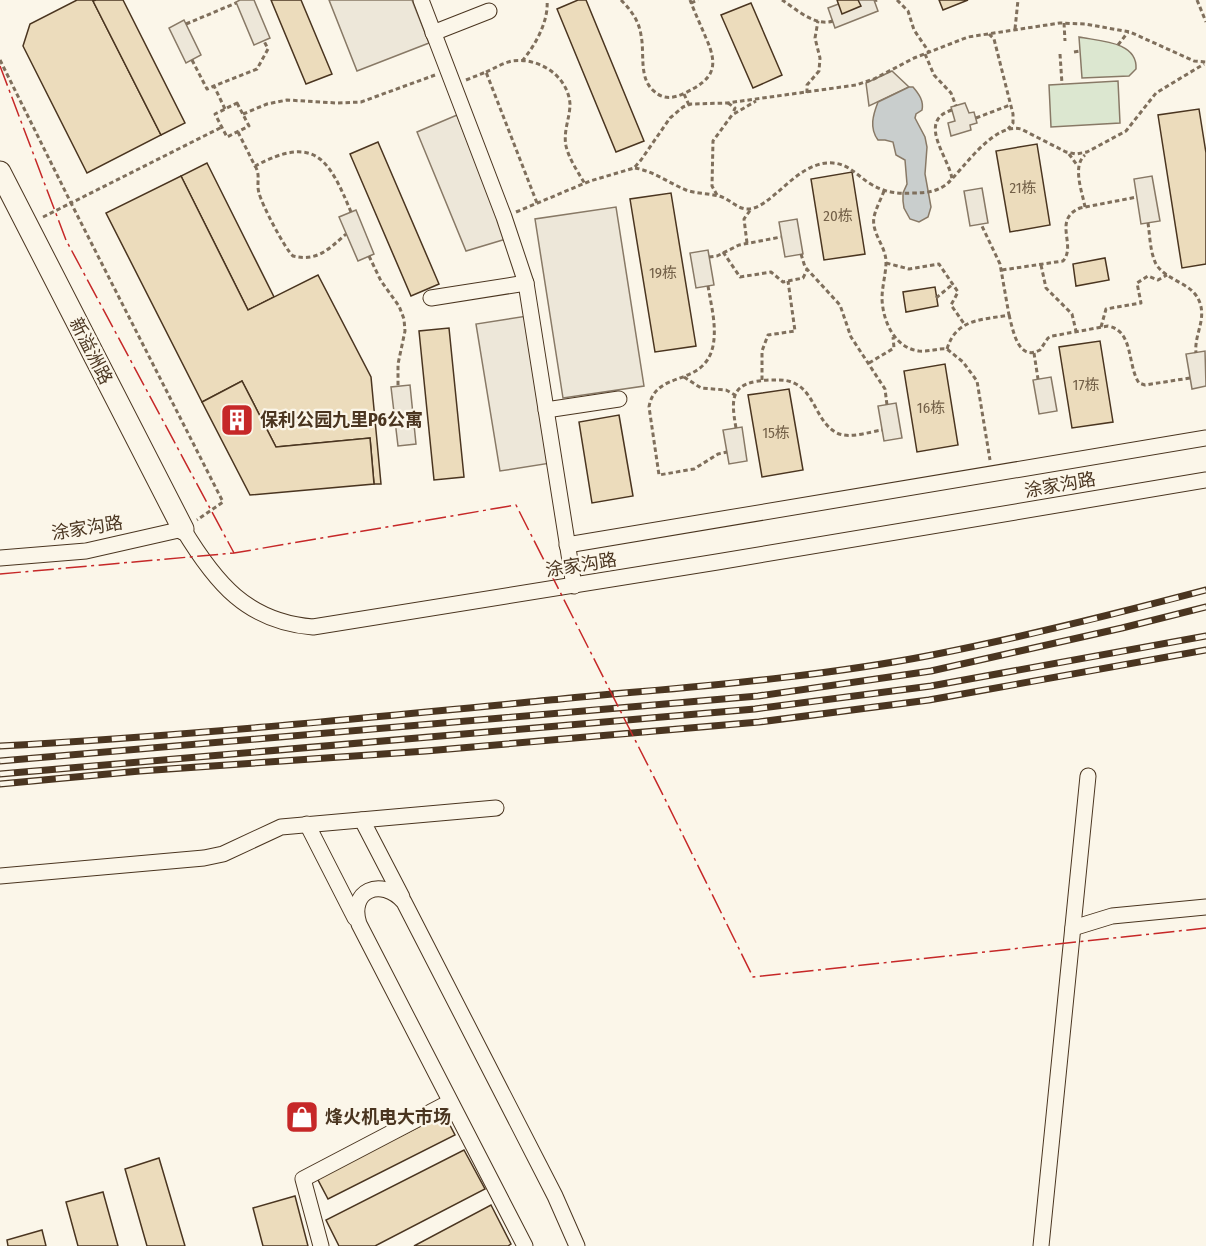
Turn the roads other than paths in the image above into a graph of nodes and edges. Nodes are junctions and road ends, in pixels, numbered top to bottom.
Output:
1 (421, 0) edge
2 (489, 11) dead end
3 (433, 33) junction
4 (0, 172) edge
5 (526, 283) junction
6 (431, 298) dead end
7 (619, 399) dead end
8 (546, 410) junction
9 (1206, 438) edge
10 (1206, 480) edge
11 (183, 530) junction
12 (567, 545) junction
13 (0, 558) edge
14 (574, 586) junction
15 (1088, 776) dead end
16 (496, 808) dead end
17 (362, 820) junction
18 (307, 824) junction
19 (0, 876) edge
20 (404, 902) junction
21 (1206, 907) edge
22 (359, 924) junction
23 (1072, 928) junction
24 (450, 1102) junction
25 (321, 1246) edge
26 (525, 1246) edge
27 (577, 1246) edge
28 (1041, 1246) edge

1 - 3 street
2 - 3 street
3 - 5 street
4 - 11 street, 新溢洲路
5 - 6 street
5 - 8 street
7 - 8 street
8 - 12 street
9 - 12 street
10 - 14 street, 涂家沟路
11 - 13 street, 涂家沟路
11 - 14 street, 涂家沟路
12 - 14 street
15 - 23 street
16 - 17 street
17 - 18 street
17 - 20 street
18 - 19 street
18 - 22 street
20 - 22 street
20 - 27 street
21 - 23 street
22 - 24 street
23 - 28 street
24 - 25 street
24 - 26 street

